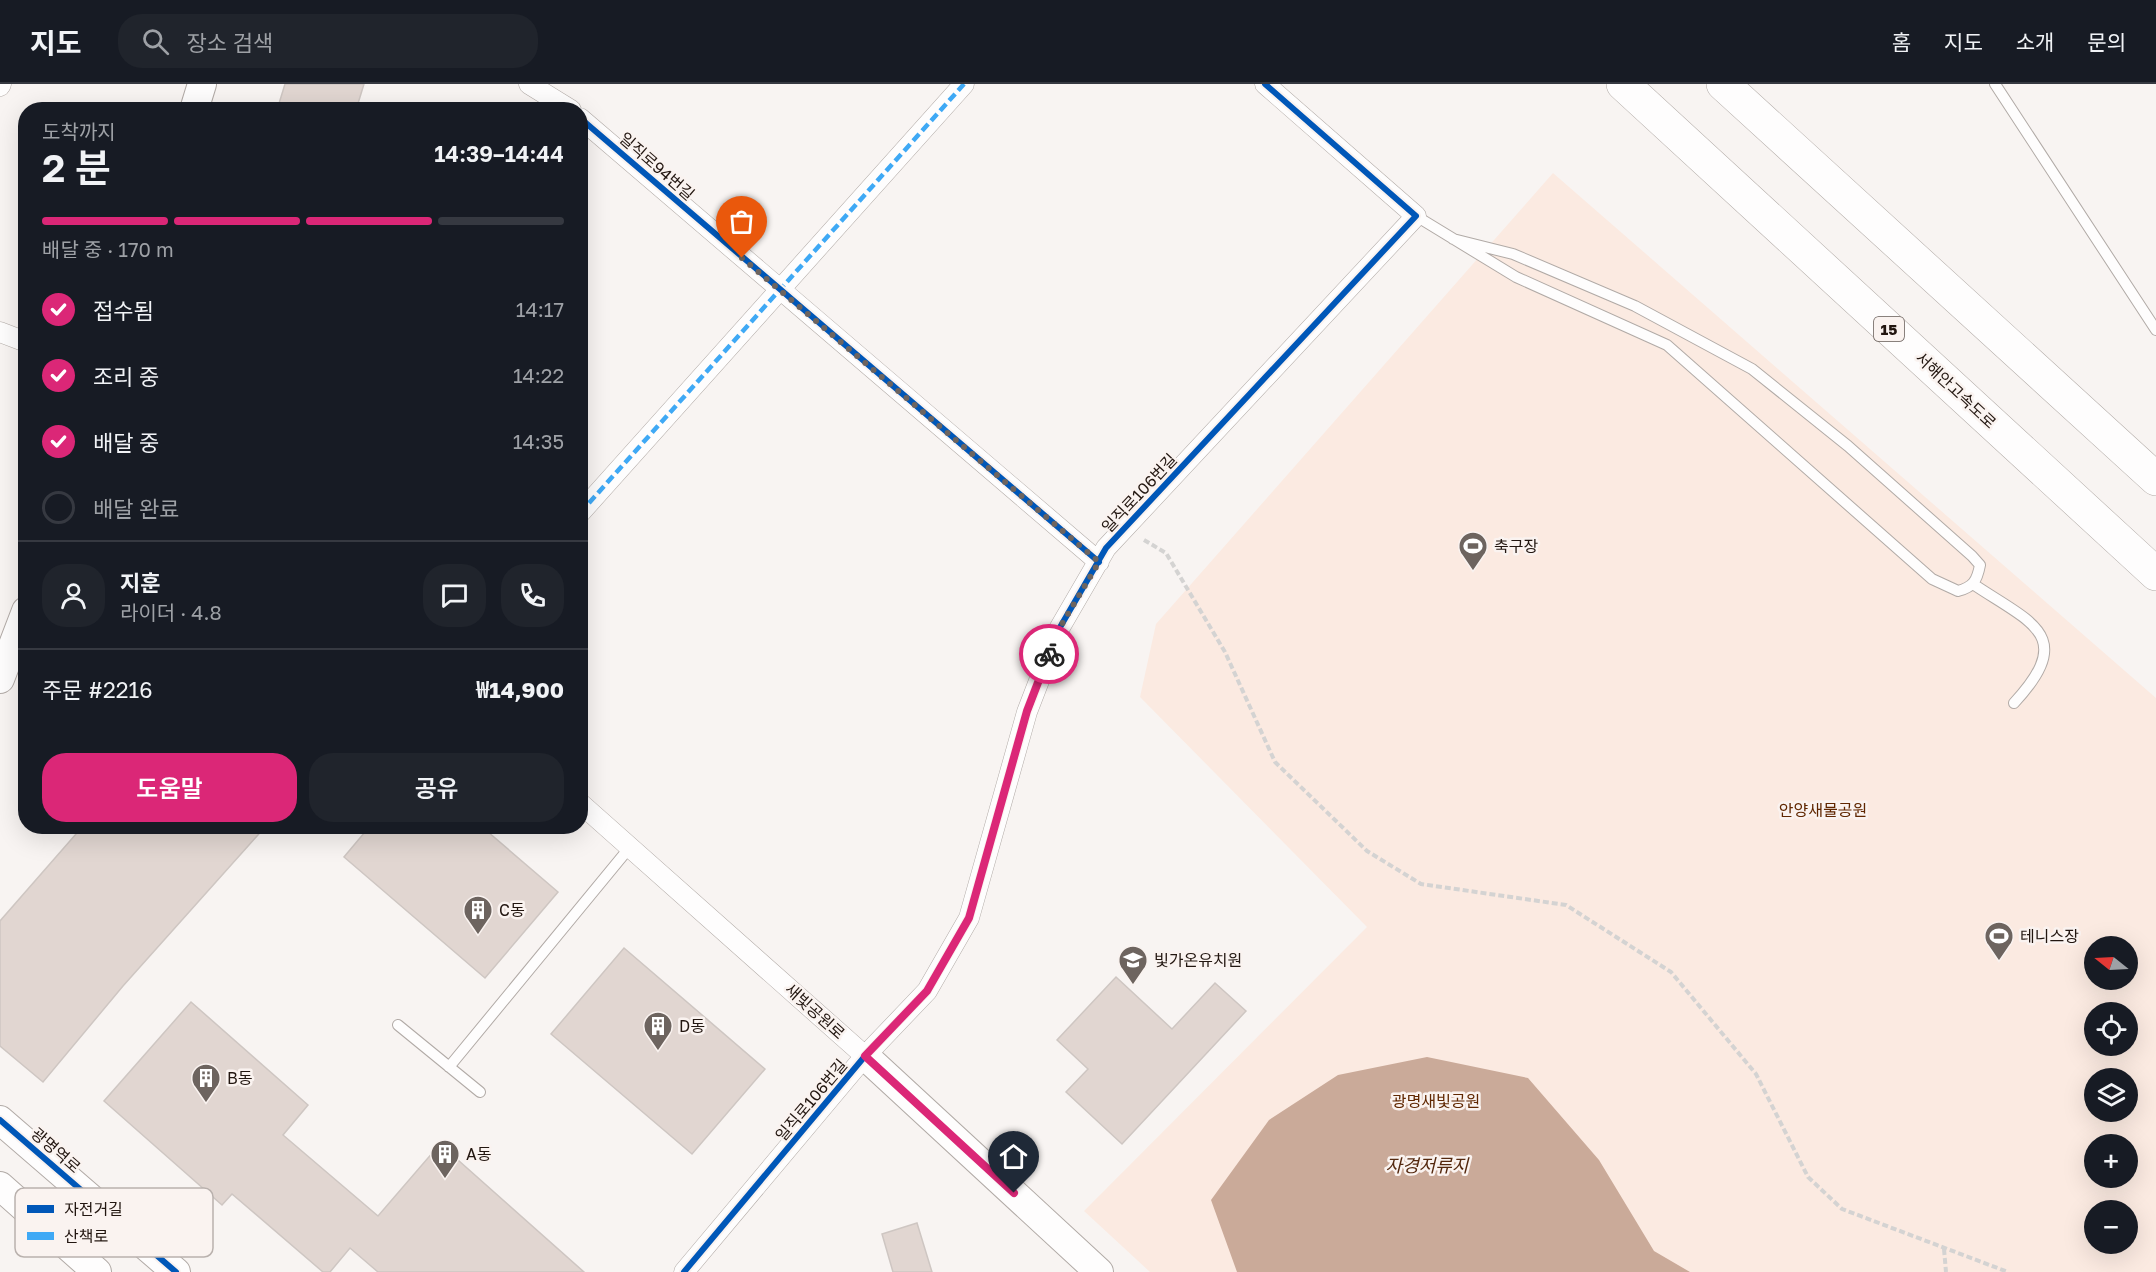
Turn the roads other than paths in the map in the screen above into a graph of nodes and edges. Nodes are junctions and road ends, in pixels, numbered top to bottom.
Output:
1 (202, 84) edge
2 (528, 84) edge
3 (963, 84) edge
4 (1265, 84) edge
5 (1623, 84) edge
6 (1723, 84) edge
7 (1995, 84) edge
8 (196, 102) edge
9 (558, 102) edge
10 (588, 125) edge
11 (1416, 216) junction
12 (1453, 239) junction
13 (778, 289) junction
14 (2156, 330) edge
15 (0, 332) edge
16 (18, 339) edge
17 (2156, 479) edge
18 (588, 504) edge
19 (1099, 562) junction
20 (2156, 574) edge
21 (1973, 584) junction
22 (18, 632) edge
23 (0, 679) edge
24 (2014, 703) dead end
25 (588, 810) edge
26 (630, 847) junction
27 (398, 1025) dead end
28 (865, 1056) junction
29 (449, 1067) junction
30 (480, 1092) dead end
31 (0, 1120) edge
32 (0, 1186) edge
33 (79, 1188) edge
34 (15, 1199) edge
35 (80, 1257) edge
36 (159, 1257) edge
37 (97, 1272) edge
38 (176, 1272) edge
39 (684, 1272) edge
40 (1100, 1272) edge

1 - 8 street
2 - 9 street
3 - 13 street
4 - 11 street
5 - 20 highway, 서해안고속도로 / 15
6 - 17 highway
7 - 14 lane
10 - 13 street, 일직로94번길
11 - 12 lane
11 - 19 street, 일직로106번길
12 - 21 lane
12 - 21 lane
13 - 18 street
13 - 19 street, 일직로94번길
15 - 16 street
19 - 28 street, 일직로106번길
21 - 24 lane
22 - 23 street
25 - 26 street, 새빛공원로
26 - 28 street, 새빛공원로
26 - 29 lane
27 - 29 lane
28 - 39 street, 일직로106번길
28 - 40 street, 새빛공원로
29 - 30 lane
31 - 33 street, 광명역로
32 - 34 street
35 - 37 street
36 - 38 street, 광명역로

